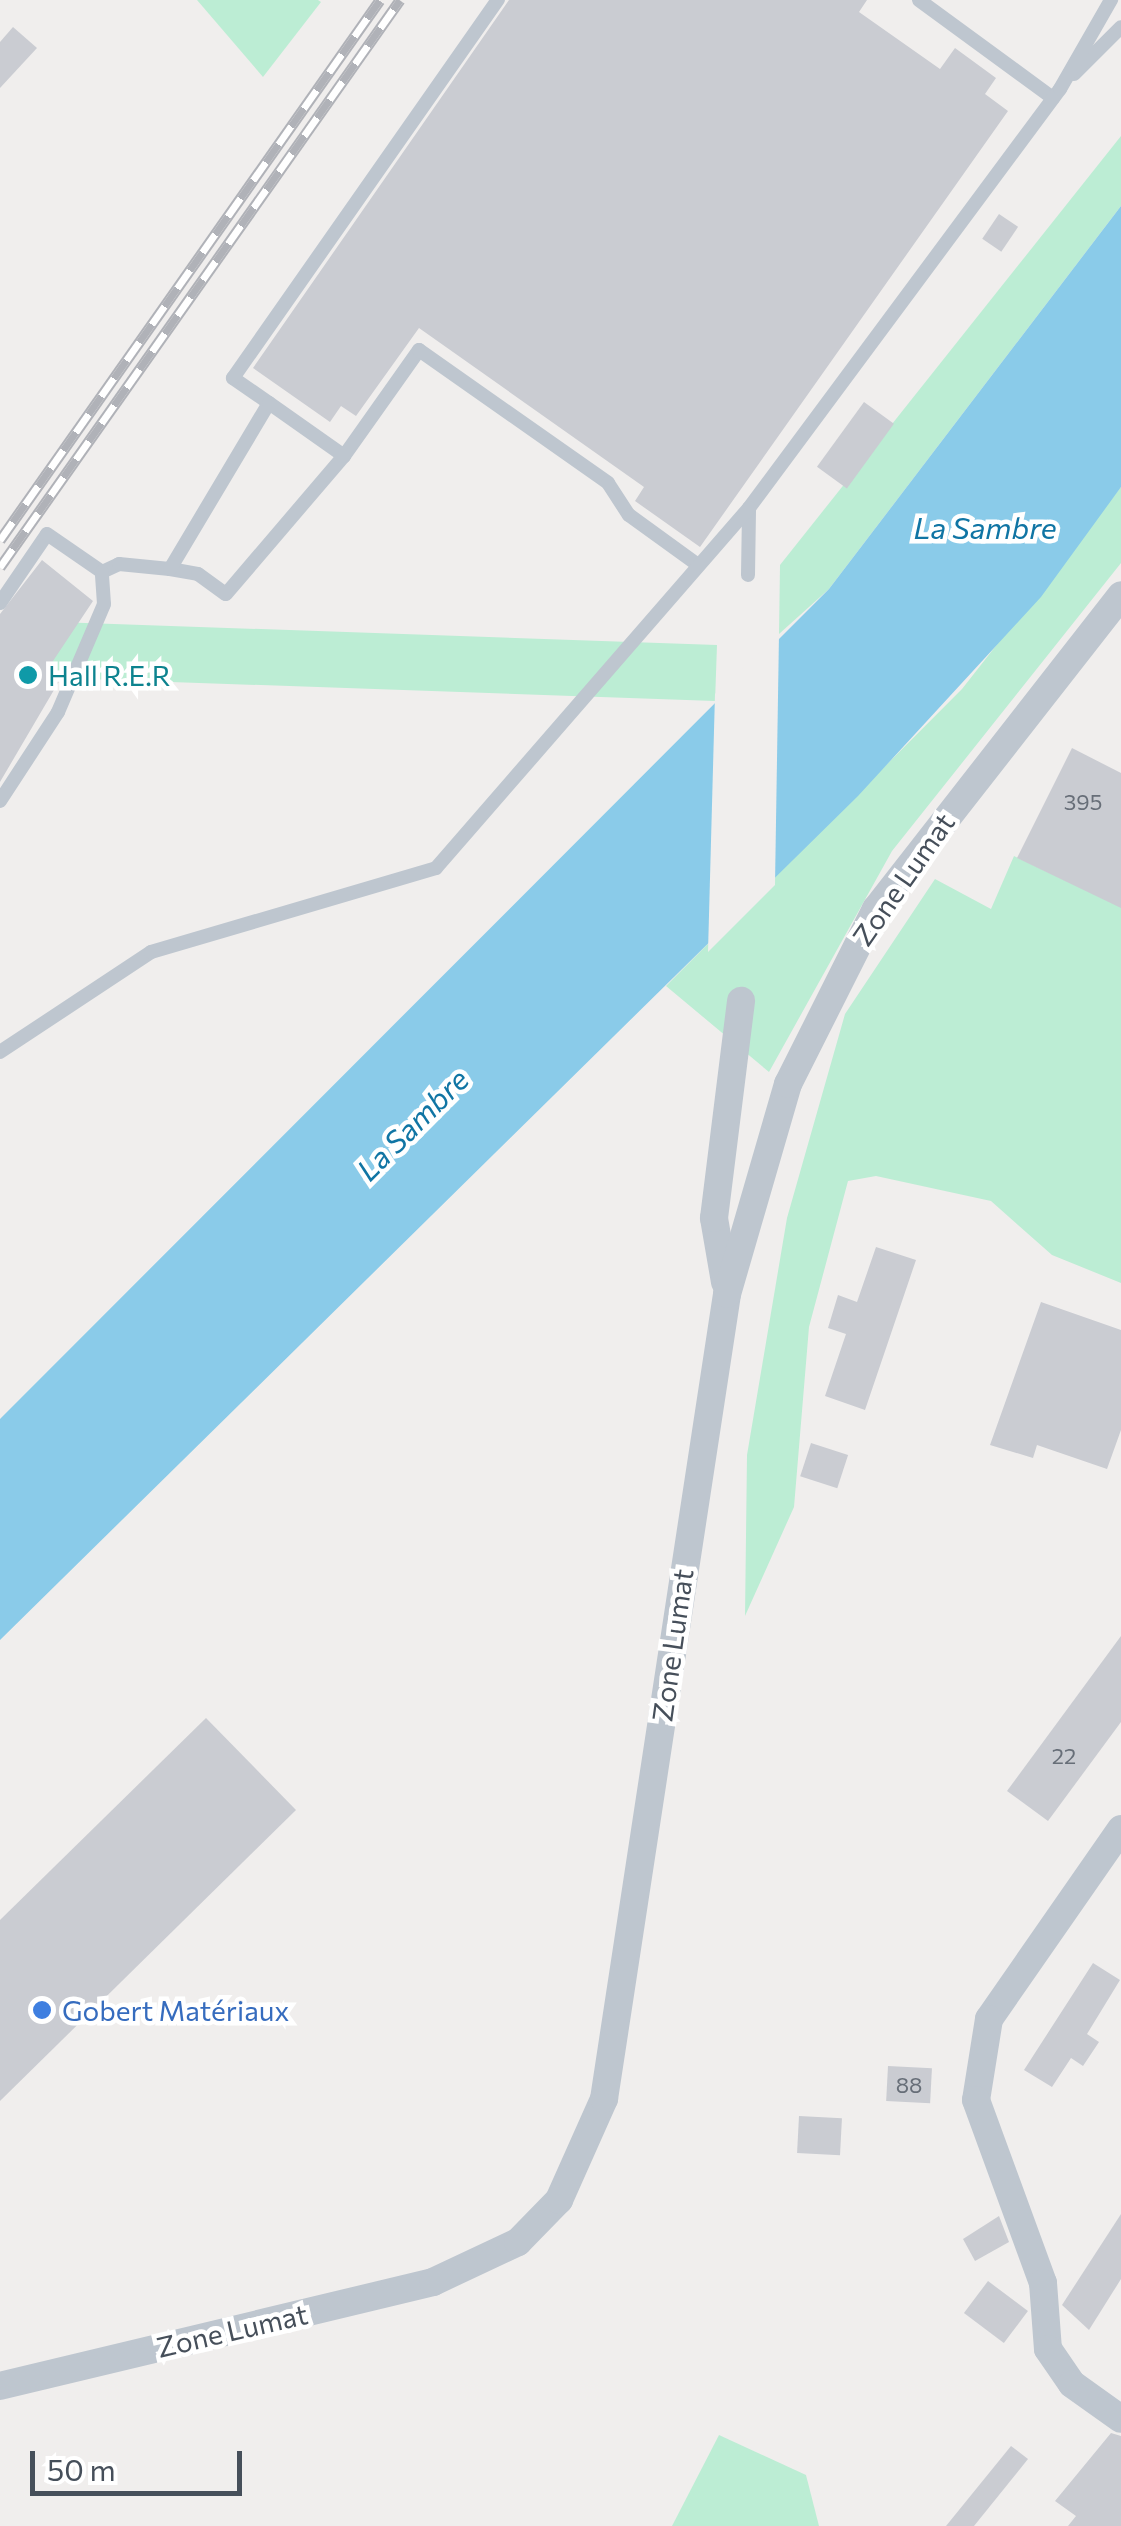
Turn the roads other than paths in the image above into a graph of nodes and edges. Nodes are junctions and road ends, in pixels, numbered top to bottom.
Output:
1 (498, 0) edge
2 (919, 0) edge
3 (1111, 0) edge
4 (1121, 27) edge
5 (1056, 93) junction
6 (269, 403) junction
7 (344, 456) junction
8 (749, 508) junction
9 (698, 565) junction
10 (170, 569) junction
11 (102, 572) junction
12 (748, 576) dead end
13 (1121, 595) edge
14 (0, 603) edge
15 (0, 801) edge
16 (741, 1001) dead end
17 (0, 1052) edge
18 (726, 1294) junction
19 (1121, 1829) edge
20 (0, 2386) edge
21 (1121, 2419) edge

1 - 6 lane
2 - 5 lane
3 - 5 lane
4 - 5 lane
5 - 8 lane
6 - 7 lane
6 - 10 lane
7 - 9 lane
7 - 10 lane
8 - 9 lane
8 - 12 lane
9 - 17 lane
10 - 11 lane
11 - 14 lane
11 - 15 lane
13 - 18 street, Zone Lumat
16 - 18 street
18 - 20 street, Zone Lumat
19 - 21 street

